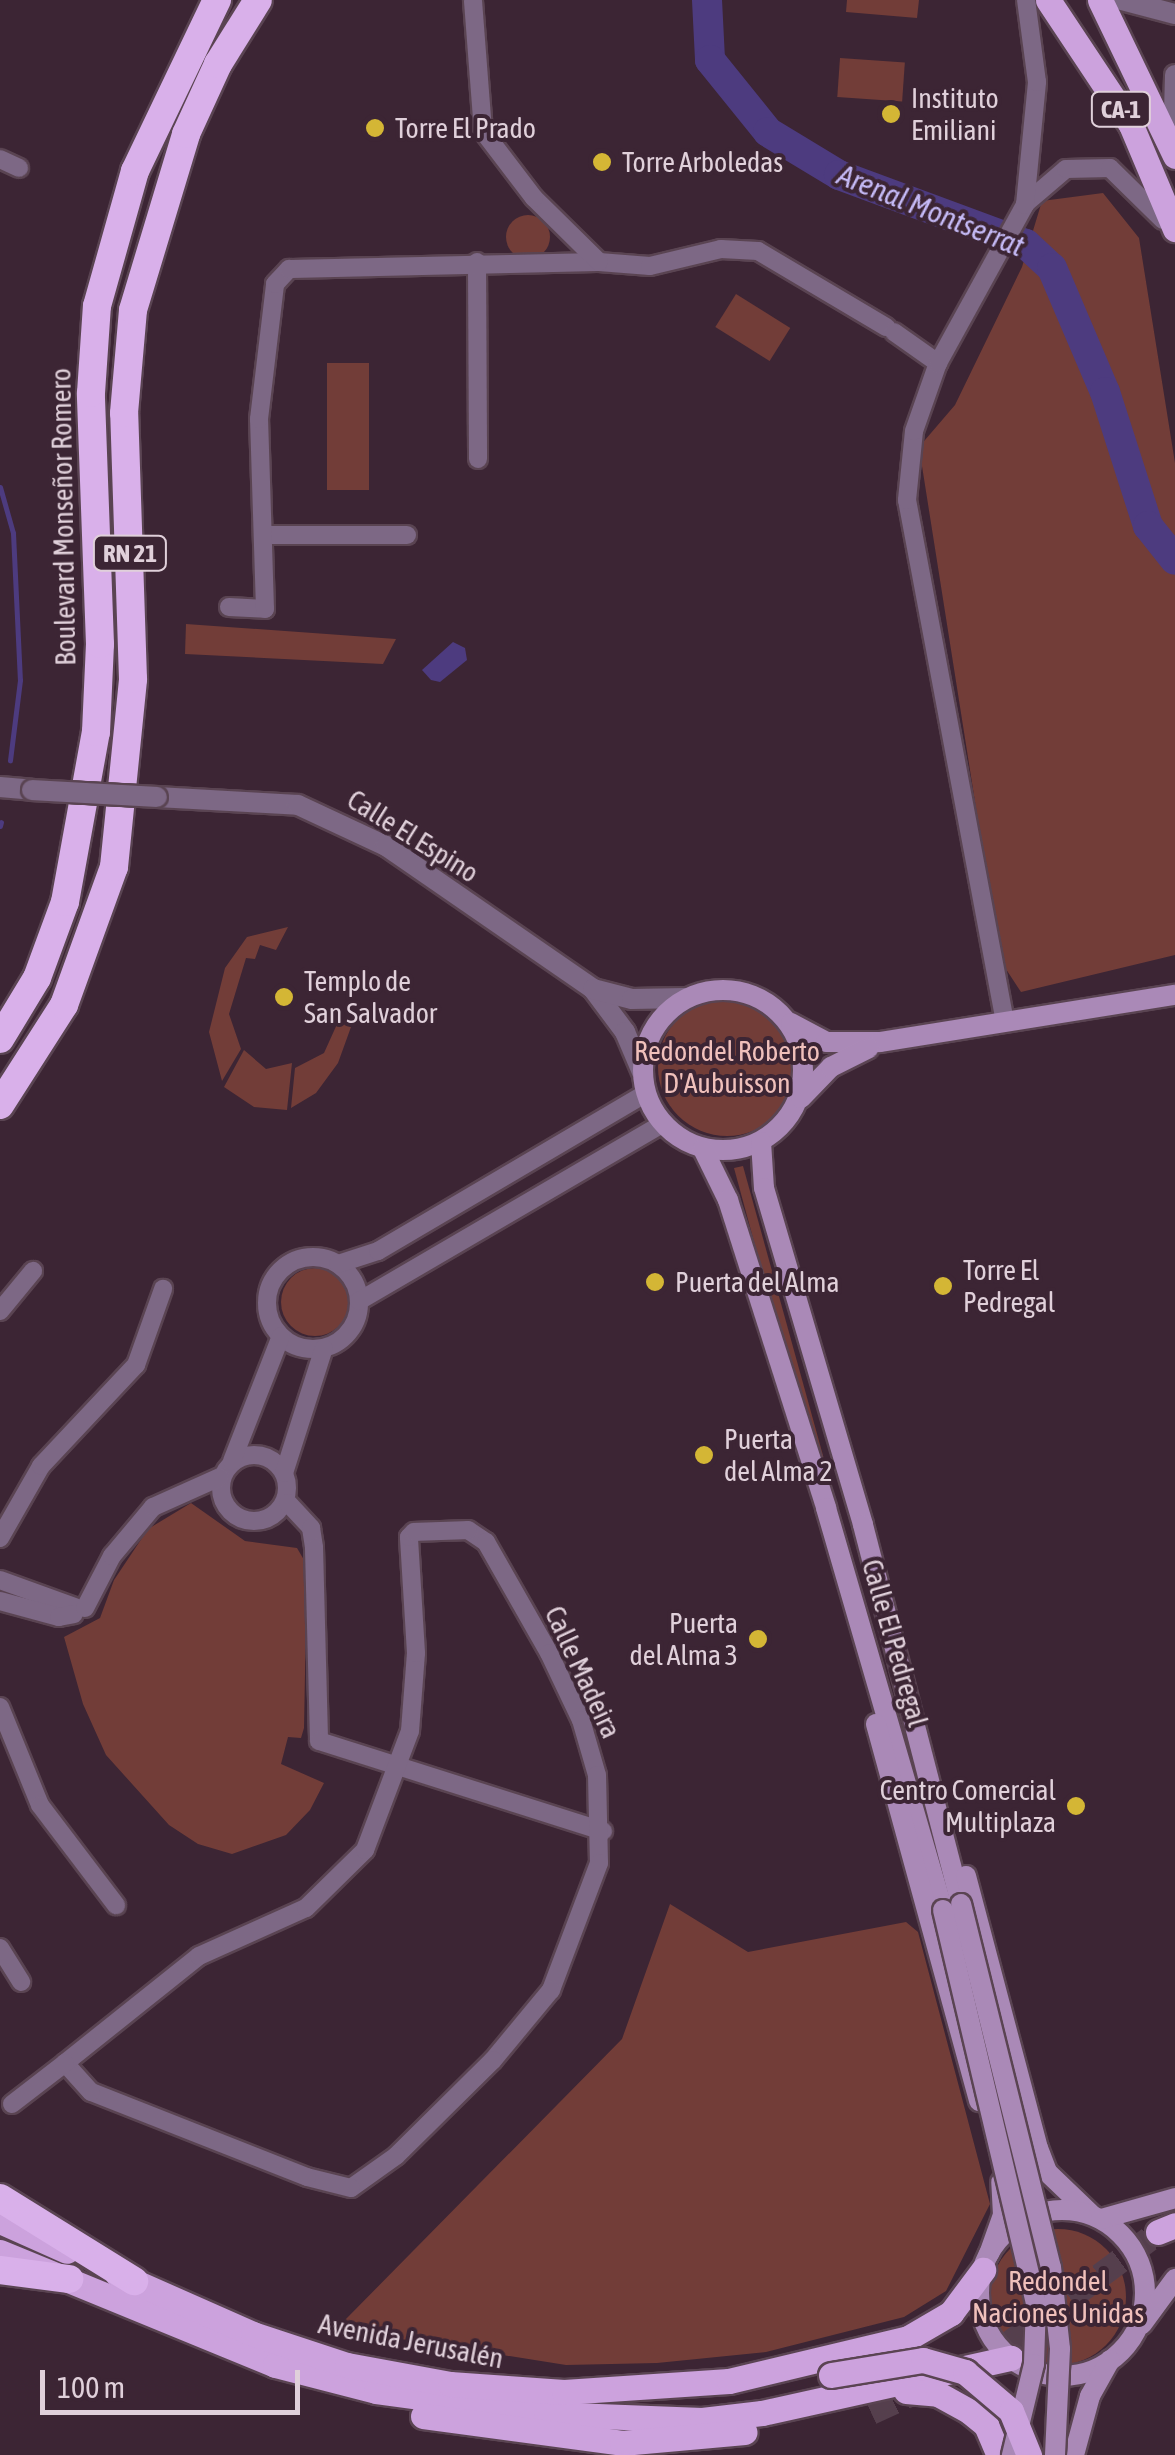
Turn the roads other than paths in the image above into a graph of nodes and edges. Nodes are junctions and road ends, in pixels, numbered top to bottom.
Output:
1 (217, 0) edge
2 (258, 0) edge
3 (472, 0) edge
4 (1026, 0) edge
5 (1048, 0) edge
6 (1100, 0) edge
7 (1122, 0) edge
8 (1175, 14) edge
9 (1175, 75) edge
10 (1174, 153) edge
11 (0, 159) edge
12 (19, 168) dead end
13 (1021, 213) junction
14 (1175, 232) edge
15 (476, 262) junction
16 (599, 262) junction
17 (938, 363) junction
18 (478, 458) dead end
19 (266, 535) junction
20 (407, 535) dead end
21 (229, 607) dead end
22 (0, 787) edge
23 (593, 989) junction
24 (1175, 996) edge
25 (685, 998) junction
26 (785, 1018) junction
27 (1005, 1022) junction
28 (0, 1039) edge
29 (880, 1042) junction
30 (642, 1072) junction
31 (645, 1094) junction
32 (0, 1105) edge
33 (795, 1107) junction
34 (662, 1124) junction
35 (761, 1142) junction
36 (703, 1150) junction
37 (338, 1264) junction
38 (33, 1271) dead end
39 (163, 1289) dead end
40 (359, 1301) junction
41 (0, 1310) edge
42 (281, 1336) junction
43 (324, 1348) junction
44 (232, 1461) junction
45 (284, 1473) junction
46 (220, 1477) junction
47 (288, 1503) junction
48 (826, 1508) junction
49 (0, 1538) edge
50 (0, 1580) edge
51 (0, 1601) edge
52 (78, 1610) junction
53 (0, 1708) edge
54 (915, 1728) junction
55 (399, 1770) junction
56 (603, 1831) junction
57 (116, 1904) dead end
58 (952, 1907) junction
59 (0, 1948) edge
60 (21, 1982) dead end
61 (65, 2063) junction
62 (12, 2104) dead end
63 (0, 2198) edge
64 (1175, 2198) edge
65 (1096, 2217) junction
66 (0, 2221) edge
67 (0, 2252) edge
68 (986, 2262) junction
69 (0, 2270) edge
70 (69, 2279) junction
71 (1175, 2279) edge
72 (134, 2281) junction
73 (1132, 2338) junction
74 (1110, 2360) junction
75 (1021, 2364) junction
76 (564, 2392) junction
77 (866, 2404) junction
78 (1006, 2455) edge
79 (1029, 2455) edge
80 (1055, 2455) edge
81 (1074, 2455) edge

1 - 28 highway, Boulevard Monseñor Romero / RN 21
2 - 32 highway, RN 21
3 - 16 street
4 - 13 street
5 - 14 main road, CA-1
6 - 10 main road, CA-1
7 - 8 street
9 - 10 street
11 - 12 street
13 - 14 street
13 - 17 street
15 - 16 street
15 - 18 street
15 - 19 street
16 - 17 street
17 - 27 street
19 - 20 street
19 - 21 street
22 - 23 street, Calle El Espino, bridge
23 - 25 street, Calle El Espino
23 - 30 street, Calle El Espino
24 - 27 main road
25 - 26 main road
25 - 30 main road
26 - 29 main road
26 - 33 main road
27 - 29 main road
29 - 33 main road
30 - 31 main road
31 - 34 main road
31 - 37 street
33 - 35 main road
34 - 36 main road
34 - 40 street
35 - 36 main road
35 - 54 main road, Calle El Pedregal
36 - 48 main road, Calle El Pedregal
37 - 40 street
37 - 42 street
38 - 41 street
39 - 49 street
40 - 43 street
42 - 43 street
42 - 44 street
43 - 45 street
44 - 45 street
44 - 46 street
45 - 47 street
46 - 47 street
46 - 52 street
47 - 55 street
48 - 58 main road, Calle El Pedregal
48 - 68 main road
50 - 52 street
51 - 52 street
53 - 57 street
54 - 58 main road, Calle El Pedregal
54 - 65 main road
55 - 56 street
55 - 56 street, Calle Madeira
55 - 61 street
56 - 61 street, Calle Madeira
58 - 78 main road, Calle El Pedregal, bridge
58 - 80 main road, Calle El Pedregal, bridge
59 - 60 street
61 - 62 street
63 - 72 highway
64 - 65 main road
65 - 68 main road
65 - 73 main road
66 - 72 main road, Avenida Jerusalén
67 - 70 main road, Avenida Jerusalén
68 - 75 main road
68 - 76 main road, Avenida Jerusalén
69 - 70 highway
70 - 77 main road, Avenida Jerusalén
71 - 73 main road
72 - 76 main road, Avenida Jerusalén
73 - 74 main road
74 - 75 main road
74 - 81 main road
75 - 77 main road, Avenida Jerusalén
75 - 78 main road
76 - 79 main road, bridge
77 - 78 main road

